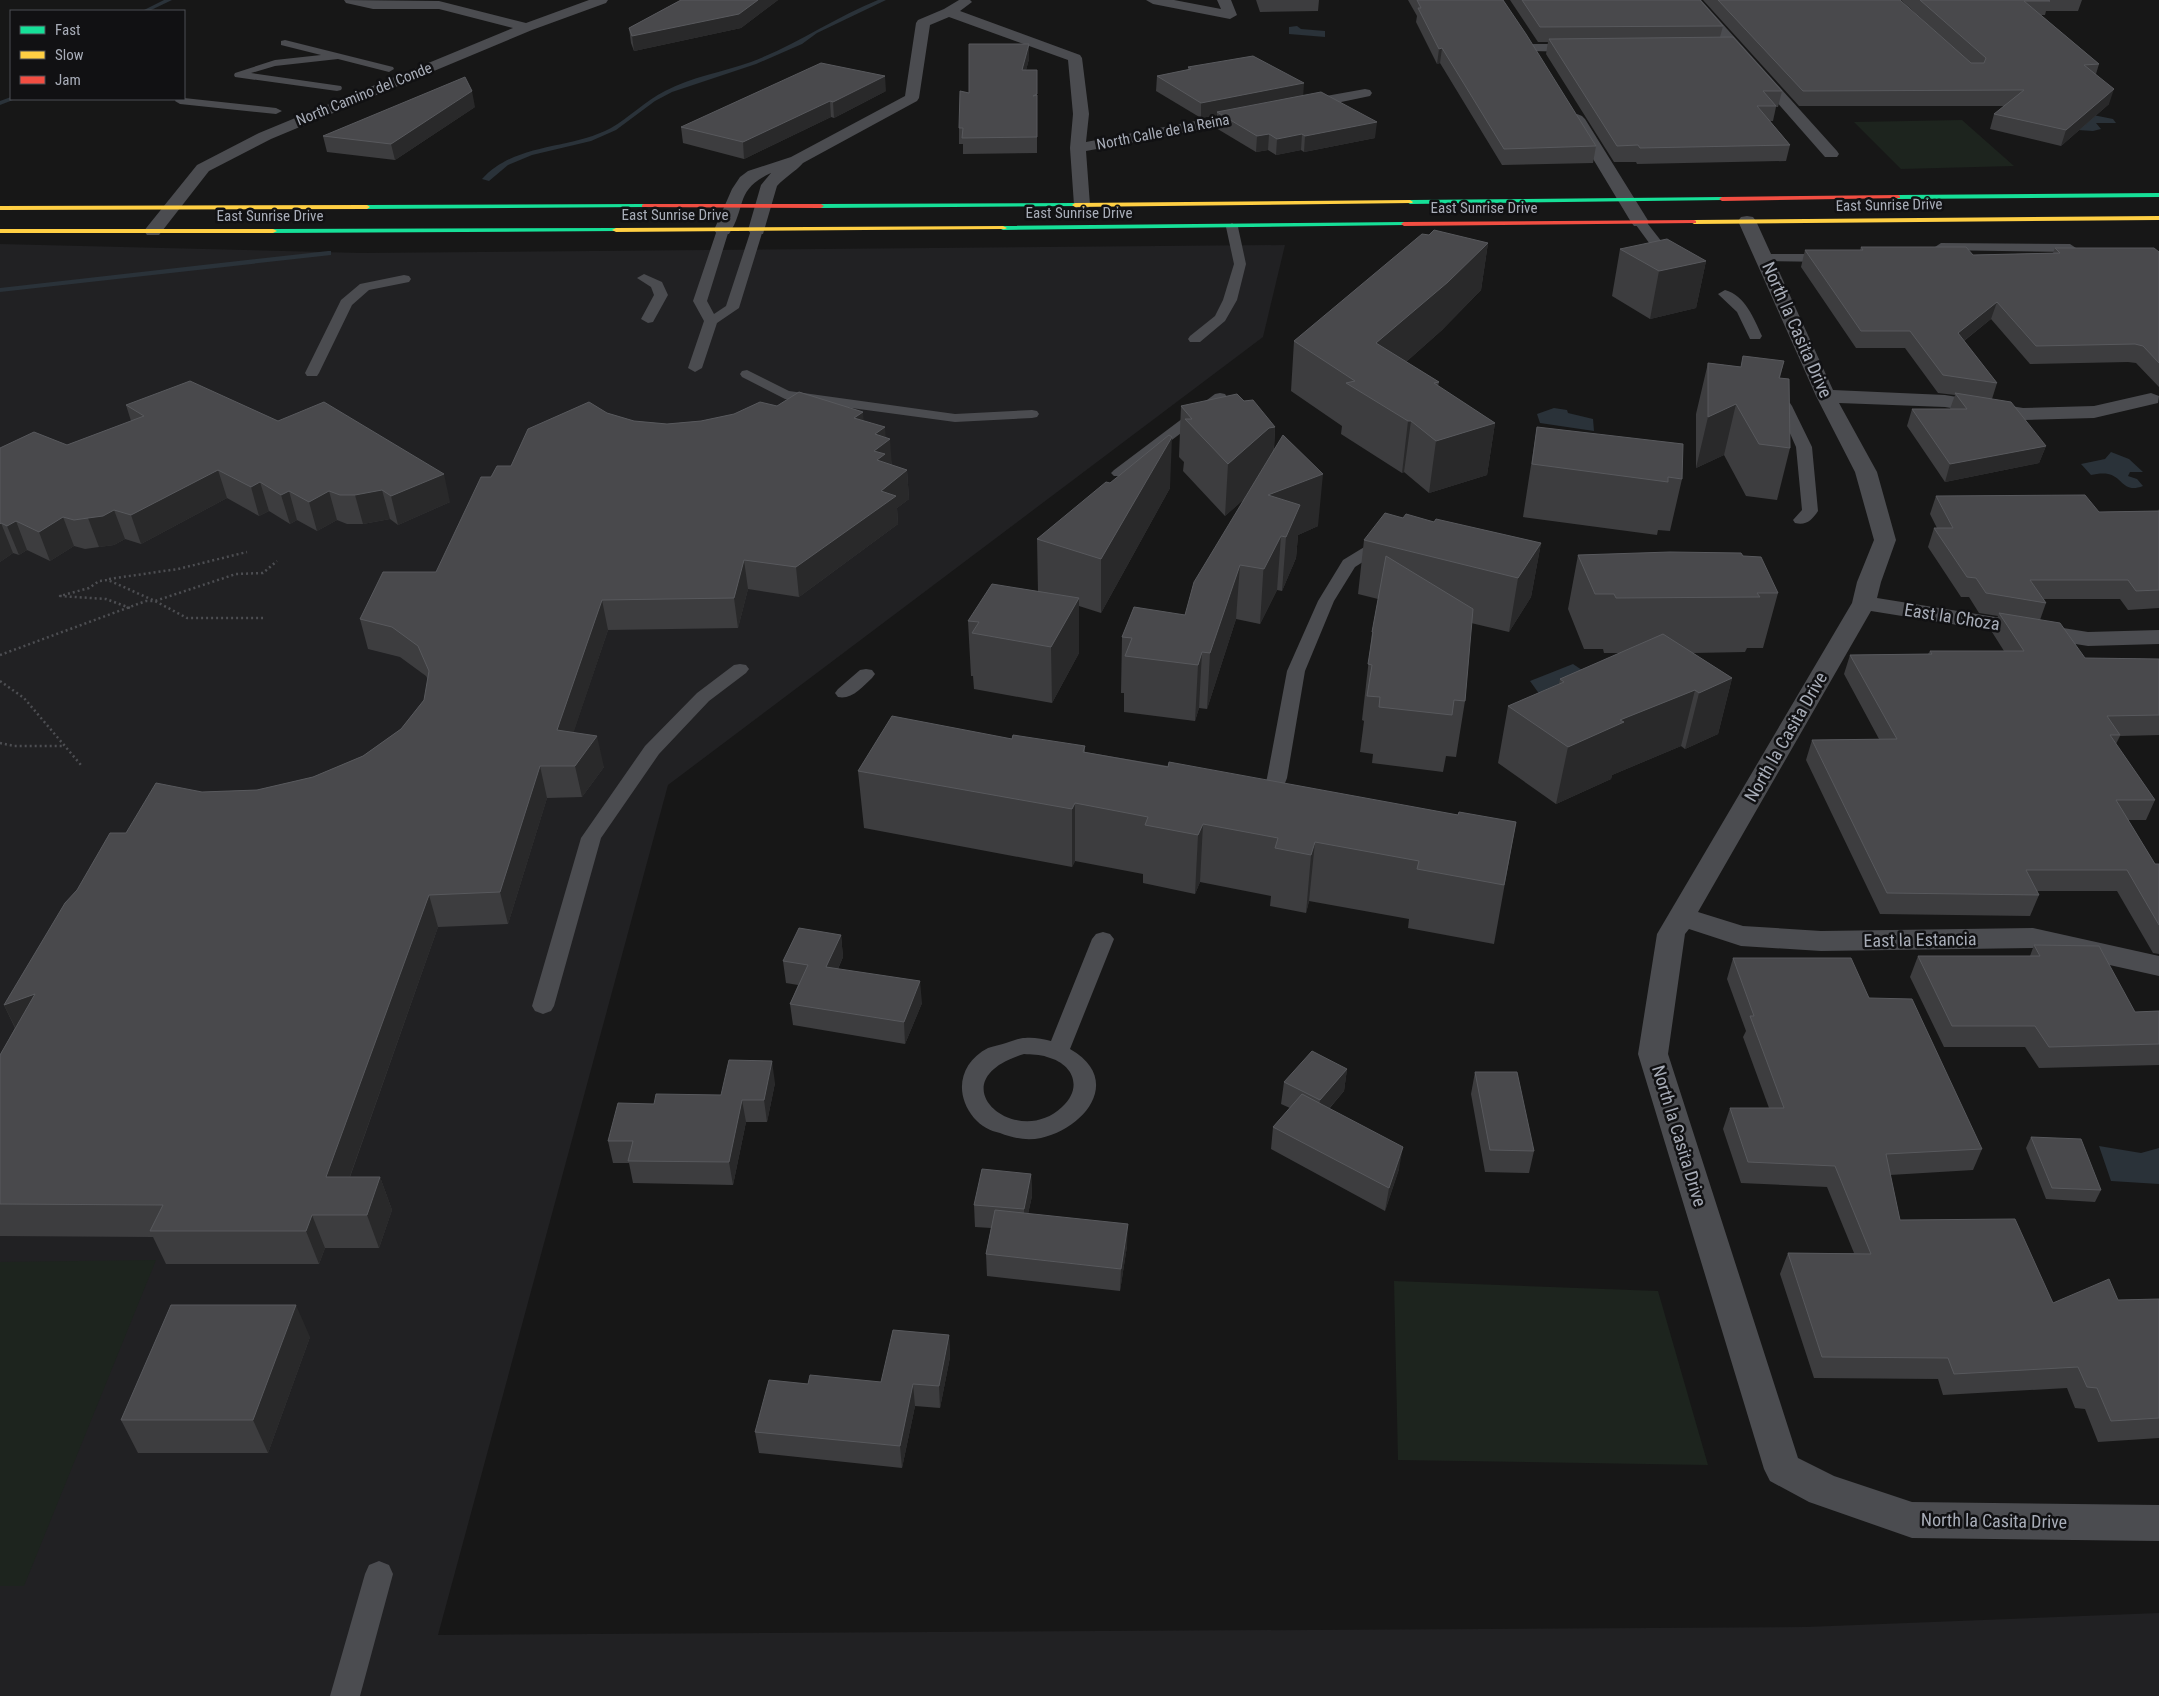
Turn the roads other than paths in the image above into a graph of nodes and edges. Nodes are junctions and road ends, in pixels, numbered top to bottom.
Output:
1 (351, 0) edge
2 (567, 0) edge
3 (601, 0) edge
4 (968, 0) edge
5 (1153, 0) edge
6 (1224, 0) edge
7 (1694, 0) edge
8 (436, 2) edge
9 (950, 12) junction
10 (505, 22) junction
11 (527, 27) junction
12 (1522, 32) edge
13 (285, 43) dead end
14 (1716, 46) edge
15 (1735, 46) junction
16 (1533, 48) junction
17 (1600, 48) edge
18 (339, 56) junction
19 (1543, 65) edge
20 (389, 69) junction
21 (337, 88) junction
22 (1365, 93) dead end
23 (311, 98) dead end
24 (180, 101) dead end
25 (294, 105) dead end
26 (1569, 106) edge
27 (276, 111) junction
28 (253, 123) dead end
29 (210, 148) dead end
30 (1078, 148) junction
31 (1831, 154) dead end
32 (797, 160) junction
33 (203, 168) junction
34 (2159, 195) edge
35 (1625, 198) junction
36 (1082, 205) junction
37 (732, 206) junction
38 (765, 206) junction
39 (0, 208) edge
40 (171, 208) junction
41 (2159, 218) edge
42 (1748, 221) junction
43 (1640, 222) junction
44 (1423, 224) junction
45 (1232, 226) junction
46 (723, 230) junction
47 (757, 230) junction
48 (0, 231) edge
49 (154, 231) junction
50 (1430, 240) edge
51 (1658, 247) junction
52 (1924, 247) edge
53 (2070, 248) edge
54 (1680, 251) edge
55 (1765, 258) junction
56 (1840, 258) edge
57 (1679, 268) edge
58 (644, 278) dead end
59 (404, 279) dead end
60 (1725, 294) dead end
61 (648, 319) dead end
62 (711, 321) junction
63 (1755, 336) dead end
64 (1196, 339) dead end
65 (695, 368) dead end
66 (312, 374) dead end
67 (747, 374) dead end
68 (1826, 396) junction
69 (1220, 397) edge
70 (2151, 400) dead end
71 (1785, 406) edge
72 (1032, 414) dead end
73 (1119, 473) edge
74 (1801, 520) dead end
75 (1396, 536) edge
76 (1864, 602) junction
77 (2159, 637) edge
78 (740, 669) dead end
79 (866, 674) dead end
80 (844, 693) dead end
81 (1272, 794) edge
82 (1681, 916) junction
83 (1103, 939) dead end
84 (2159, 966) edge
85 (543, 1006) dead end
86 (1058, 1052) junction
87 (2159, 1523) edge
88 (379, 1574) dead end
89 (345, 1696) edge

1 - 8 street
2 - 10 street, North Camino del Conde
3 - 11 street, North Camino del Conde
4 - 9 street
5 - 6 street
7 - 15 street
8 - 10 street
9 - 30 street, North Calle de la Reina
9 - 32 street
10 - 11 street
10 - 20 street, North Camino del Conde
11 - 33 street, North Camino del Conde
12 - 16 street
13 - 18 lane
14 - 15 street
15 - 31 street
16 - 17 street
16 - 19 street
18 - 20 lane
18 - 21 lane
20 - 21 street, North Camino del Conde
21 - 23 street, North Camino del Conde
22 - 30 street, North Calle de la Reina
24 - 27 lane
25 - 27 street, North Camino del Conde
26 - 35 street
27 - 28 street, North Camino del Conde
29 - 33 street, North Camino del Conde
30 - 36 street, North Calle de la Reina
32 - 37 street
32 - 38 street
33 - 40 street, North Camino del Conde
34 - 35 main road, East Sunrise Drive
35 - 36 main road, East Sunrise Drive
35 - 43 street
36 - 38 main road, East Sunrise Drive
37 - 38 main road, East Sunrise Drive
37 - 40 main road, East Sunrise Drive
37 - 46 street
38 - 47 street
39 - 40 main road, East Sunrise Drive
40 - 49 street, North Camino del Conde
41 - 42 main road, East Sunrise Drive
42 - 43 main road, East Sunrise Drive
42 - 55 street, North la Casita Drive
43 - 44 main road, East Sunrise Drive
43 - 51 lane
44 - 45 main road, East Sunrise Drive
44 - 50 lane
45 - 47 main road, East Sunrise Drive
45 - 64 lane
46 - 47 main road, East Sunrise Drive
46 - 49 main road, East Sunrise Drive
46 - 62 lane
47 - 62 lane
48 - 49 main road, East Sunrise Drive
51 - 54 lane
51 - 57 lane
52 - 53 lane
55 - 56 lane
55 - 68 street, North la Casita Drive
58 - 61 lane
59 - 66 lane
60 - 63 lane
62 - 65 lane
67 - 72 lane
68 - 70 street
68 - 76 street, North la Casita Drive
69 - 73 lane
71 - 74 lane
75 - 81 lane
76 - 77 street, East la Choza
76 - 82 street, North la Casita Drive
78 - 85 lane
79 - 80 lane
82 - 84 street, East la Estancia
82 - 87 street, North la Casita Drive
83 - 86 lane
86 - 86 lane
88 - 89 lane

